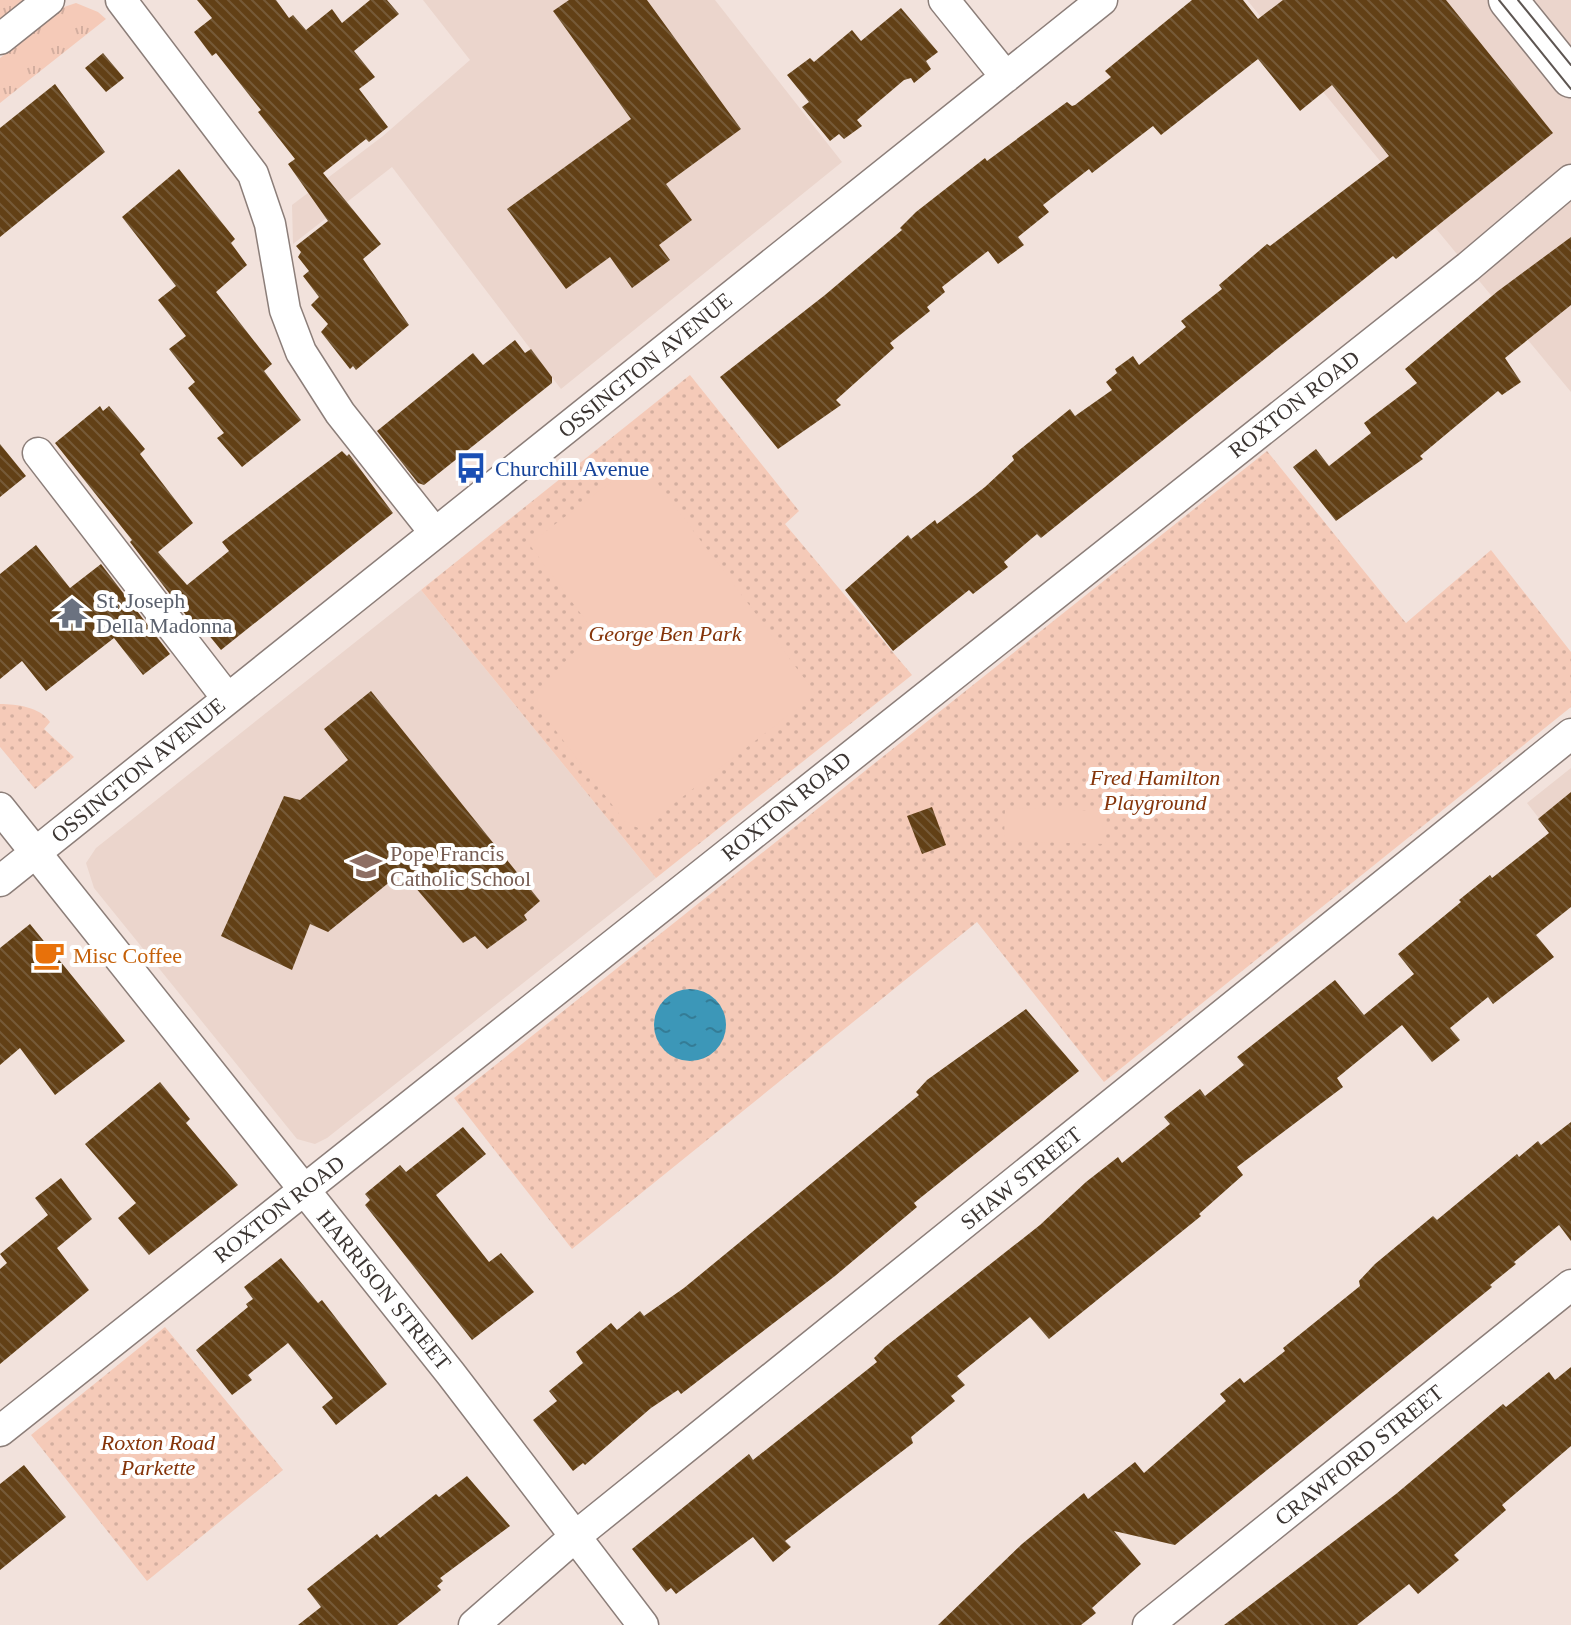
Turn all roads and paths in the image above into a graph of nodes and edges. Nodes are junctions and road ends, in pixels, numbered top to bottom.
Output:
1 (49, 0) edge
2 (121, 0) edge
3 (944, 0) edge
4 (1102, 0) edge
5 (1508, 0) edge
6 (0, 39) edge
7 (1006, 77) junction
8 (1571, 78) edge
9 (1571, 180) edge
10 (38, 453) dead end
11 (435, 533) junction
12 (227, 698) junction
13 (1571, 734) edge
14 (0, 808) edge
15 (36, 852) junction
16 (0, 881) edge
17 (303, 1190) junction
18 (1567, 1298) edge
19 (0, 1431) edge
20 (577, 1535) junction
21 (474, 1625) edge
22 (643, 1625) edge
23 (1148, 1625) edge

1 - 6 street
2 - 11 street
3 - 7 street
4 - 7 street, OSSINGTON AVENUE
5 - 8 main road
7 - 11 street, OSSINGTON AVENUE
9 - 17 street, ROXTON ROAD
10 - 12 street
11 - 12 street, OSSINGTON AVENUE
12 - 15 street, OSSINGTON AVENUE
13 - 20 street, SHAW STREET
14 - 15 street, HARRISON STREET
15 - 16 street, OSSINGTON AVENUE
15 - 17 street, HARRISON STREET
17 - 19 street, ROXTON ROAD
17 - 20 street, HARRISON STREET
18 - 23 street, CRAWFORD STREET
20 - 21 street, SHAW STREET
20 - 22 street, HARRISON STREET

